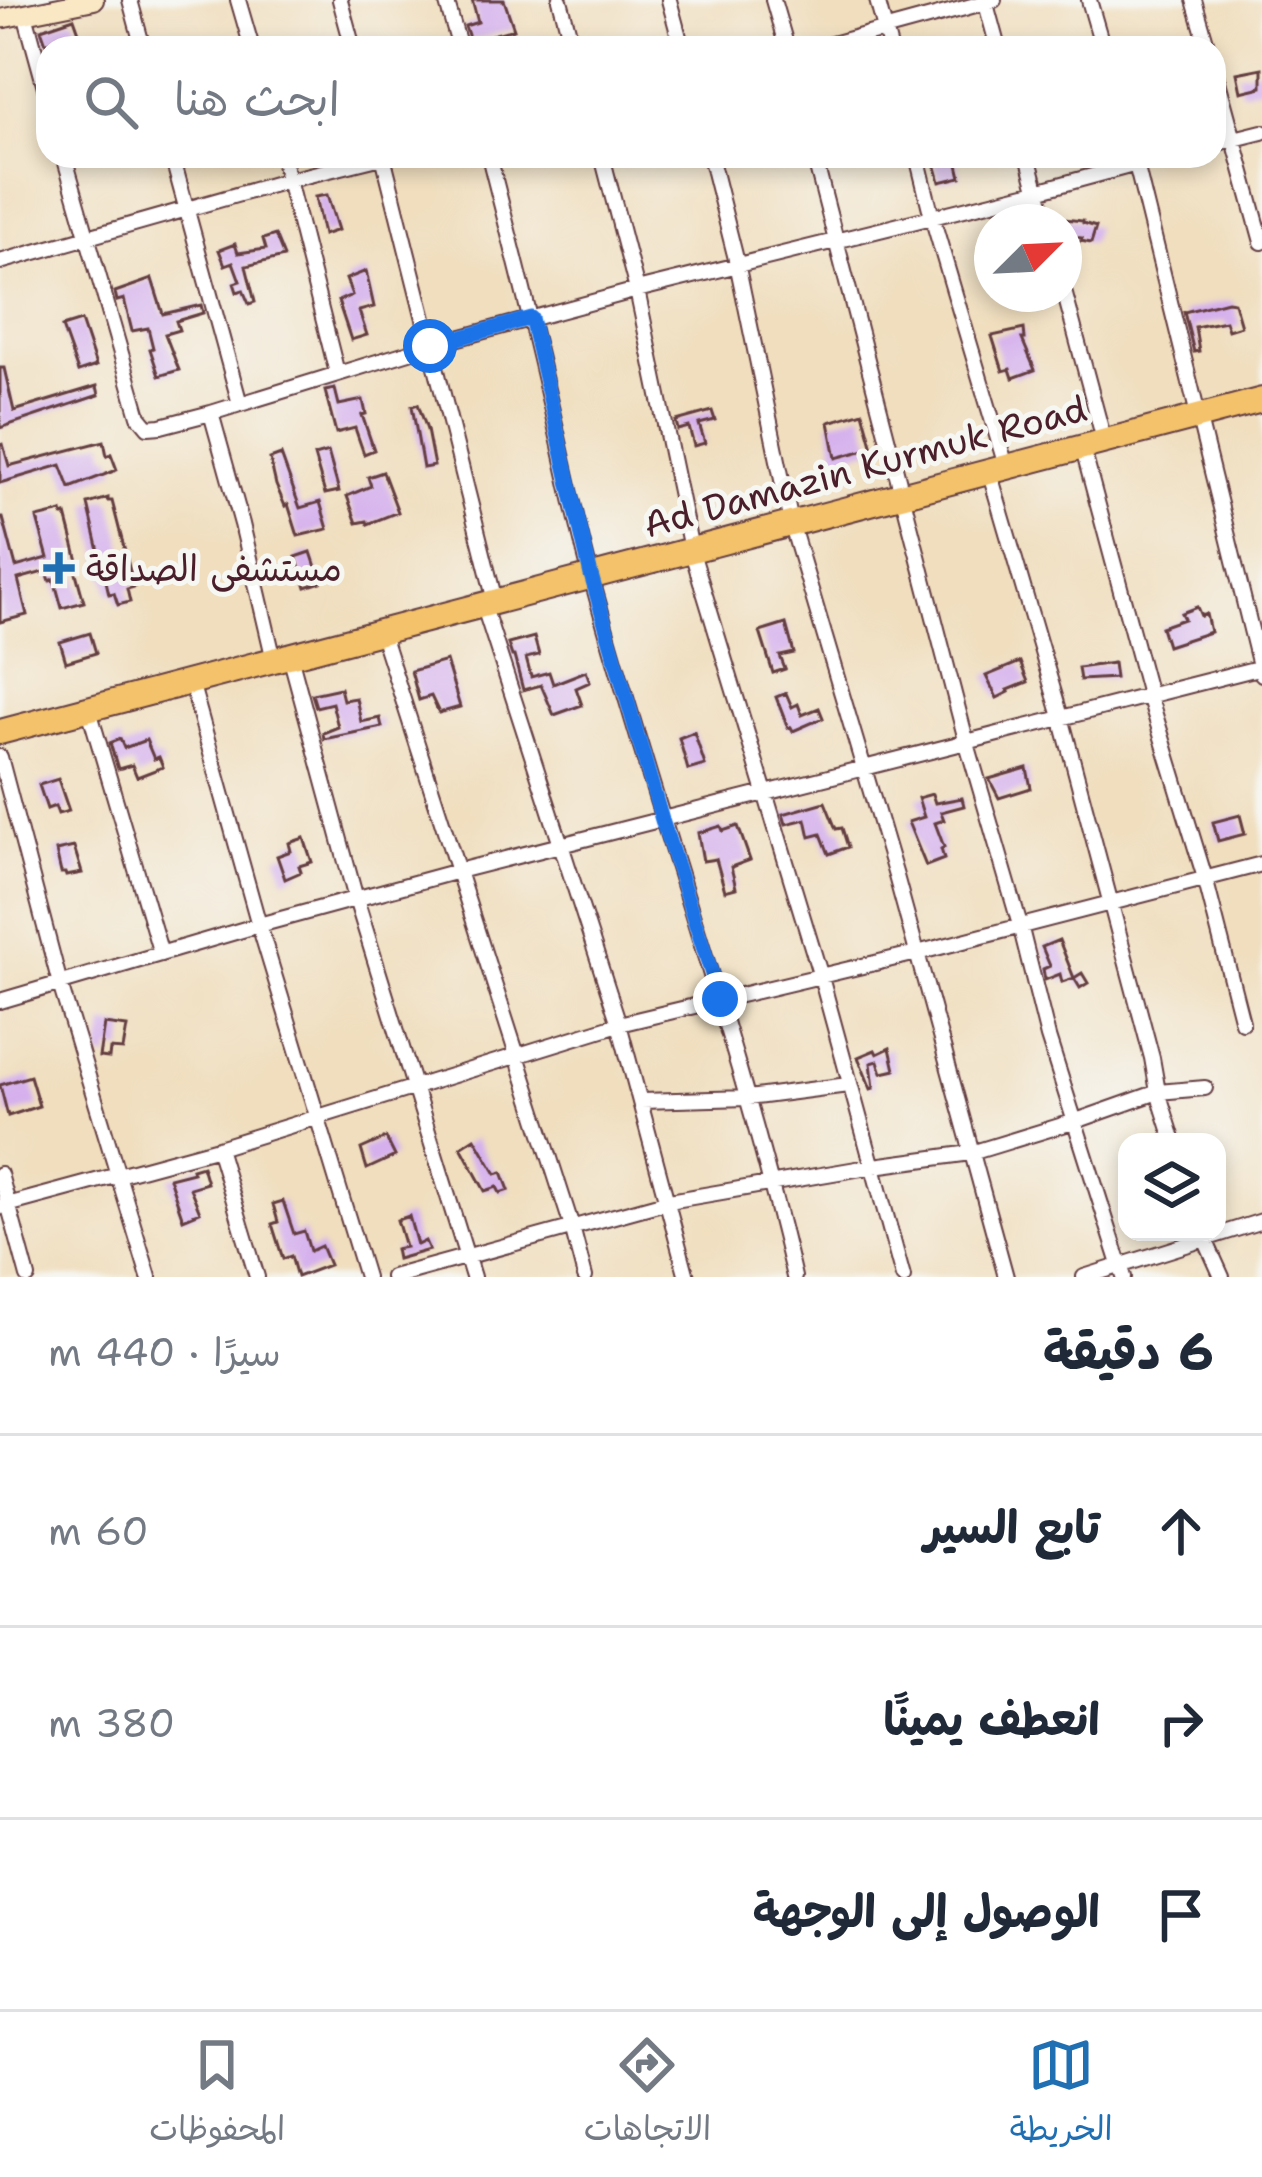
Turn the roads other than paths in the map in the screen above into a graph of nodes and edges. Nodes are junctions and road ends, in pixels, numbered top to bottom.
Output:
1 (94, 0) edge
2 (130, 0) edge
3 (238, 0) edge
4 (340, 0) edge
5 (446, 0) edge
6 (560, 0) edge
7 (669, 0) edge
8 (773, 0) edge
9 (877, 0) edge
10 (1089, 0) edge
11 (1194, 0) edge
12 (988, 1) edge
13 (71, 2) edge
14 (25, 14) junction
15 (0, 19) edge
16 (886, 30) junction
17 (139, 36) edge
18 (248, 36) edge
19 (350, 36) edge
20 (456, 36) edge
21 (570, 36) edge
22 (679, 36) edge
23 (784, 36) edge
24 (863, 36) edge
25 (887, 36) edge
26 (995, 36) edge
27 (1100, 36) edge
28 (1204, 36) edge
29 (36, 54) edge
30 (1226, 109) edge
31 (1262, 132) edge
32 (1235, 139) junction
33 (1226, 141) edge
34 (67, 168) edge
35 (175, 168) edge
36 (286, 168) edge
37 (336, 168) edge
38 (387, 168) edge
39 (492, 168) edge
40 (605, 168) edge
41 (713, 168) edge
42 (817, 168) edge
43 (920, 168) edge
44 (1031, 168) edge
45 (1110, 168) edge
46 (1137, 168) edge
47 (289, 180) junction
48 (1037, 191) junction
49 (1041, 204) edge
50 (186, 208) junction
51 (932, 218) junction
52 (87, 238) junction
53 (835, 240) junction
54 (1262, 242) edge
55 (0, 262) edge
56 (737, 263) junction
57 (637, 290) junction
58 (1068, 312) edge
59 (531, 318) junction
60 (430, 346) junction
61 (338, 373) junction
62 (1262, 400) edge
63 (240, 404) junction
64 (211, 413) junction
65 (1200, 416) junction
66 (1093, 443) junction
67 (998, 468) junction
68 (902, 493) junction
69 (791, 524) junction
70 (691, 548) junction
71 (591, 575) junction
72 (489, 602) junction
73 (381, 631) junction
74 (282, 658) junction
75 (1262, 669) edge
76 (191, 682) junction
77 (1149, 695) junction
78 (89, 710) junction
79 (1060, 717) junction
80 (0, 732) edge
81 (966, 740) junction
82 (0, 757) edge
83 (864, 766) junction
84 (762, 793) junction
85 (662, 820) junction
86 (562, 844) junction
87 (1262, 864) edge
88 (458, 871) junction
89 (1204, 878) junction
90 (356, 899) junction
91 (1109, 903) junction
92 (1020, 925) junction
93 (259, 926) junction
94 (917, 953) junction
95 (161, 954) junction
96 (820, 977) junction
97 (60, 984) junction
98 (720, 999) junction
99 (0, 1001) edge
100 (1242, 1022) dead end
101 (619, 1024) junction
102 (517, 1056) junction
103 (848, 1085) junction
104 (416, 1088) junction
105 (1204, 1088) dead end
106 (1158, 1092) junction
107 (748, 1098) junction
108 (640, 1101) junction
109 (319, 1118) junction
110 (1076, 1121) junction
111 (1171, 1133) edge
112 (218, 1148) junction
113 (971, 1153) junction
114 (874, 1166) junction
115 (0, 1174) edge
116 (117, 1175) junction
117 (772, 1184) junction
118 (669, 1201) junction
119 (4, 1206) edge
120 (1262, 1221) edge
121 (572, 1227) junction
122 (1226, 1230) edge
123 (1193, 1241) edge
124 (1206, 1241) edge
125 (467, 1256) junction
126 (1122, 1272) edge
127 (28, 1277) edge
128 (149, 1277) edge
129 (257, 1277) edge
130 (366, 1277) edge
131 (392, 1277) edge
132 (473, 1277) edge
133 (585, 1277) edge
134 (687, 1277) edge
135 (794, 1277) edge
136 (903, 1277) edge
137 (1006, 1277) edge
138 (1084, 1277) edge
139 (1222, 1277) edge

1 - 13 street
2 - 17 street
3 - 18 street
4 - 19 street
5 - 20 street
6 - 21 street
7 - 22 street
8 - 23 street
9 - 16 street
10 - 27 street
11 - 28 street
12 - 16 street
12 - 26 street
13 - 14 street
14 - 15 street
14 - 29 street
16 - 24 street
16 - 25 street
30 - 32 street
31 - 32 street
32 - 33 street
32 - 54 street
34 - 52 street
35 - 50 street
36 - 47 street
37 - 47 street
38 - 60 street
39 - 59 street
40 - 57 street
41 - 56 street
42 - 53 street
43 - 51 street
44 - 48 street
45 - 48 street
46 - 65 street
47 - 50 street
47 - 61 street
48 - 49 street
48 - 51 street
50 - 52 street
50 - 63 street
51 - 53 street
51 - 67 street
52 - 55 street
52 - 64 street
53 - 56 street
53 - 68 street
56 - 57 street
56 - 69 street
57 - 59 street
57 - 70 street
58 - 66 street
59 - 60 street
59 - 71 street
60 - 61 street
60 - 72 street
61 - 63 street
62 - 65 highway, Ad Damazin Kurmuk Road
63 - 64 street
64 - 74 street
65 - 66 highway, Ad Damazin Kurmuk Road
65 - 75 street
66 - 67 highway, Ad Damazin Kurmuk Road
66 - 77 street
67 - 68 highway, Ad Damazin Kurmuk Road
67 - 79 street
68 - 69 highway, Ad Damazin Kurmuk Road
68 - 81 street
69 - 70 highway, Ad Damazin Kurmuk Road
69 - 83 street
70 - 71 highway, Ad Damazin Kurmuk Road
70 - 84 street
71 - 72 highway, Ad Damazin Kurmuk Road
71 - 85 street
72 - 73 highway, Ad Damazin Kurmuk Road
72 - 86 street
73 - 74 highway, Ad Damazin Kurmuk Road
73 - 88 street
74 - 76 highway, Ad Damazin Kurmuk Road
74 - 90 street
75 - 77 street
76 - 78 highway, Ad Damazin Kurmuk Road
76 - 93 street
77 - 79 street
77 - 89 street
78 - 80 highway, Ad Damazin Kurmuk Road
78 - 95 street
79 - 81 street
79 - 91 street
81 - 83 street
81 - 92 street
82 - 97 street
83 - 84 street
83 - 94 street
84 - 85 street
84 - 96 street
85 - 86 street
85 - 98 street
86 - 88 street
86 - 101 street
87 - 89 street
88 - 90 street
88 - 102 street
89 - 91 street
89 - 100 street
90 - 93 street
90 - 104 street
91 - 92 street
91 - 106 street
92 - 94 street
92 - 110 street
93 - 95 street
93 - 109 street
94 - 96 street
94 - 113 street
95 - 97 street
96 - 98 street
96 - 103 street
97 - 99 street
97 - 116 street
98 - 101 street
98 - 107 street
101 - 102 street
101 - 108 street
102 - 104 street
102 - 121 street
103 - 107 street
103 - 114 street
104 - 109 street
104 - 125 street
105 - 106 street
106 - 110 street
106 - 111 street
107 - 108 street
107 - 117 street
108 - 118 street
109 - 112 street
109 - 130 street
110 - 113 street
110 - 126 street
112 - 116 street
112 - 129 street
113 - 114 street
113 - 137 street
114 - 117 street
114 - 136 street
115 - 119 street
116 - 119 street
116 - 128 street
117 - 118 street
117 - 135 street
118 - 121 street
118 - 134 street
119 - 127 street
120 - 122 street
121 - 125 street
121 - 133 street
123 - 126 street
124 - 139 street
125 - 131 street
125 - 132 street
126 - 138 street

